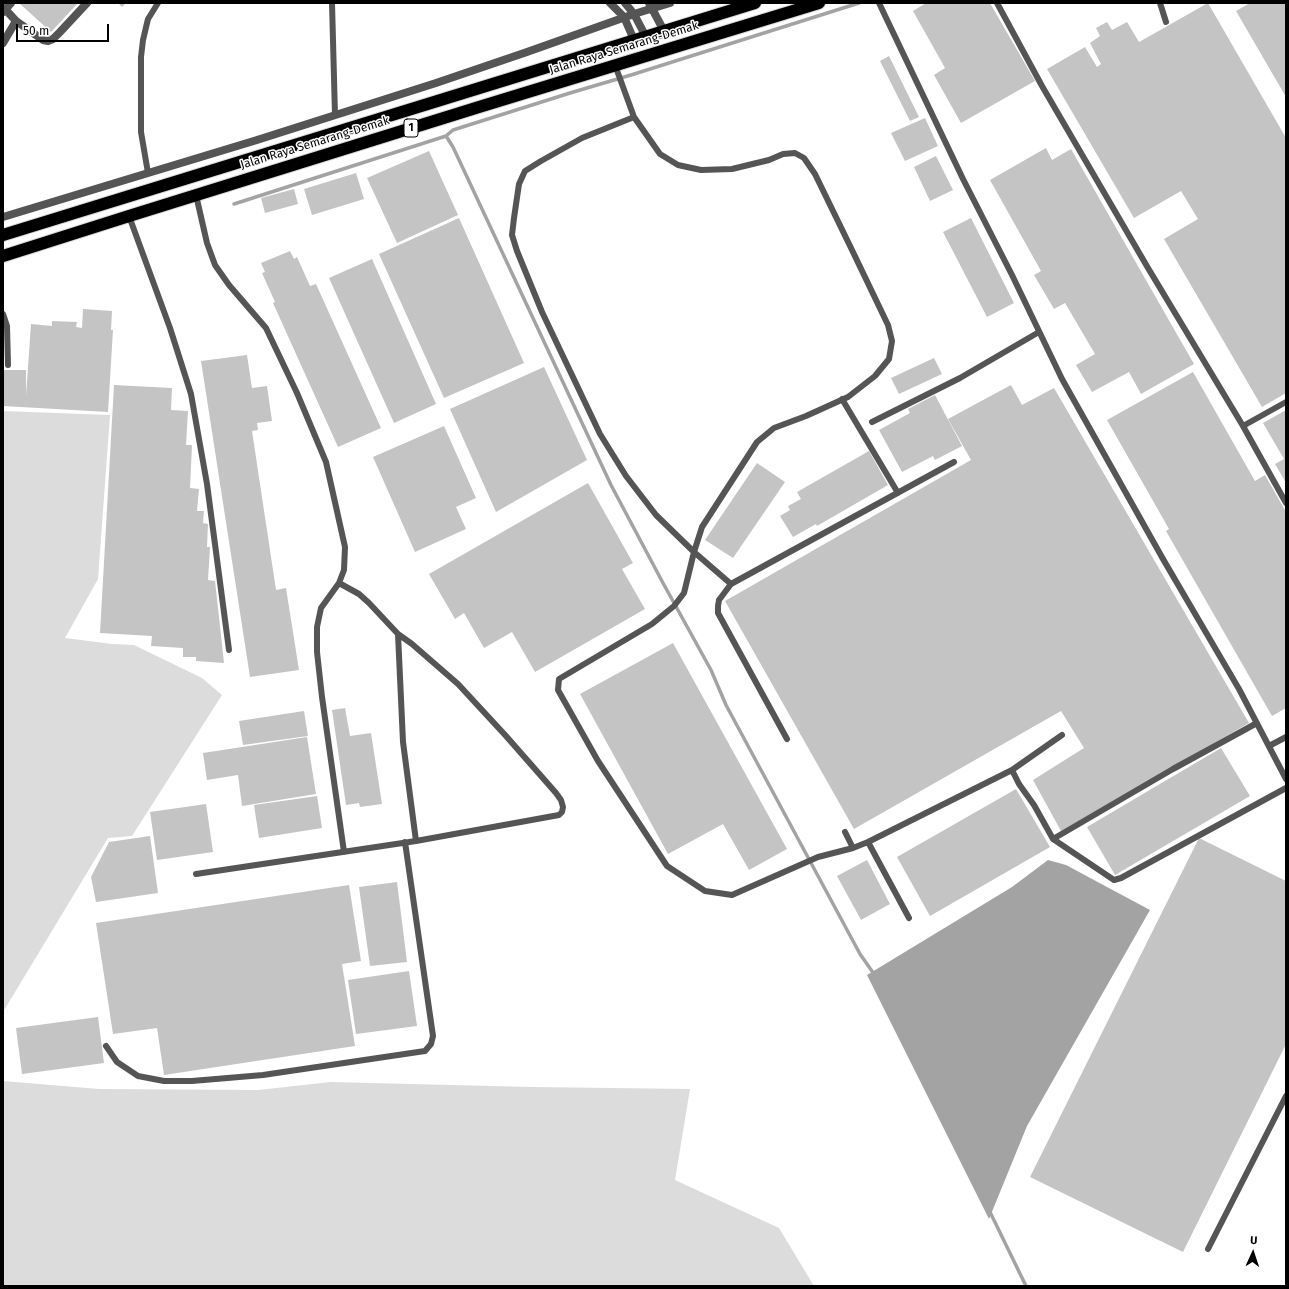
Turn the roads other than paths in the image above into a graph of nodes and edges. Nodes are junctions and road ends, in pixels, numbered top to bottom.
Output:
1 (11, 3) edge
2 (87, 3) edge
3 (158, 3) edge
4 (332, 3) edge
5 (610, 3) edge
6 (625, 3) edge
7 (670, 3) edge
8 (754, 3) edge
9 (819, 3) edge
10 (879, 3) edge
11 (996, 3) edge
12 (1160, 3) edge
13 (651, 6) edge
14 (4, 11) edge
15 (634, 14) junction
16 (624, 17) junction
17 (1166, 22) dead end
18 (14, 25) junction
19 (664, 31) junction
20 (640, 38) junction
21 (3, 43) edge
22 (641, 57) junction
23 (614, 65) junction
24 (335, 115) junction
25 (634, 117) junction
26 (148, 173) junction
27 (196, 195) junction
28 (129, 216) junction
29 (3, 217) edge
30 (3, 236) edge
31 (3, 256) edge
32 (3, 314) edge
33 (1039, 332) junction
34 (8, 365) dead end
35 (842, 399) junction
36 (1286, 402) edge
37 (872, 422) dead end
38 (1243, 426) junction
39 (954, 462) dead end
40 (898, 493) junction
41 (1286, 503) edge
42 (694, 552) junction
43 (339, 583) junction
44 (731, 584) junction
45 (398, 634) junction
46 (229, 650) dead end
47 (1257, 723) junction
48 (1062, 735) dead end
49 (1286, 737) edge
50 (787, 739) dead end
51 (1268, 746) junction
52 (1012, 770) junction
53 (1286, 779) edge
54 (1286, 788) edge
55 (845, 832) dead end
56 (1053, 839) junction
57 (416, 840) junction
58 (405, 842) junction
59 (868, 842) junction
60 (853, 848) junction
61 (344, 852) junction
62 (196, 874) dead end
63 (909, 918) dead end
64 (106, 1046) dead end
65 (1286, 1096) edge
66 (1208, 1249) dead end

1 - 14 street
2 - 18 street
3 - 26 lane
4 - 24 lane
5 - 16 street
6 - 15 street
7 - 13 street
8 - 19 highway, Jalan Raya Semarang-Demak / 1
9 - 22 highway, Jalan Raya Semarang-Demak / 1
10 - 33 lane
11 - 38 lane
12 - 17 lane
13 - 15 street
13 - 19 street
14 - 18 street
15 - 16 street
15 - 20 street
16 - 20 street
16 - 24 street
18 - 21 street
19 - 20 highway, Jalan Raya Semarang-Demak / 1
20 - 22 highway
20 - 30 highway, Jalan Raya Semarang-Demak / 1
22 - 23 highway, Jalan Raya Semarang-Demak / 1
23 - 25 lane
23 - 27 highway, Jalan Raya Semarang-Demak / 1
24 - 26 street
25 - 35 lane
25 - 42 lane
26 - 29 street
27 - 28 highway, Jalan Raya Semarang-Demak / 1
27 - 43 lane
28 - 31 highway, Jalan Raya Semarang-Demak / 1
28 - 46 lane
32 - 34 lane
33 - 37 lane
33 - 47 lane
35 - 40 lane
35 - 42 lane
36 - 38 lane
38 - 41 lane
39 - 40 lane
40 - 44 lane
42 - 44 lane
42 - 60 lane
43 - 45 lane
43 - 61 lane
44 - 50 lane
45 - 57 lane
45 - 57 lane
47 - 51 lane
47 - 56 lane
48 - 52 lane
49 - 51 lane
51 - 53 lane
52 - 56 lane
52 - 59 lane
54 - 56 lane
55 - 60 lane
57 - 58 lane
58 - 61 lane
58 - 64 lane
59 - 60 lane
59 - 63 lane
61 - 62 lane
65 - 66 lane

